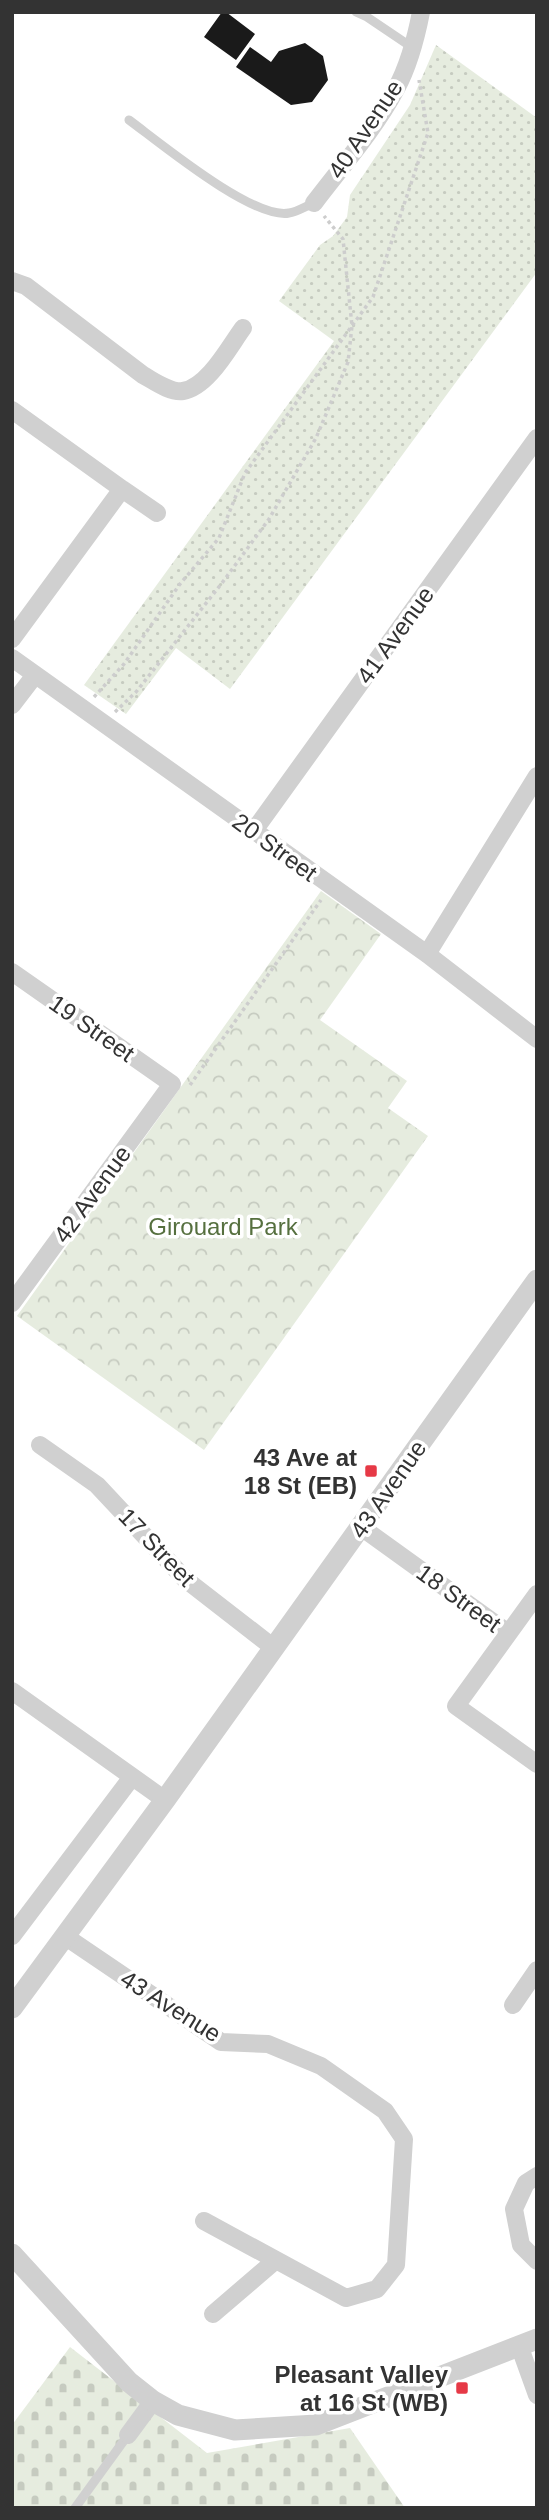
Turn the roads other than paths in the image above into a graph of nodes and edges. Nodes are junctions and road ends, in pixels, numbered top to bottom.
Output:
1 (356, 12) edge
2 (421, 12) edge
3 (413, 48) junction
4 (129, 120) dead end
5 (314, 203) joint
6 (12, 281) edge
7 (243, 328) dead end
8 (12, 410) edge
9 (537, 438) edge
10 (122, 489) junction
11 (157, 513) dead end
12 (12, 639) edge
13 (12, 658) edge
14 (35, 675) junction
15 (12, 705) edge
16 (537, 776) edge
17 (253, 832) junction
18 (427, 954) junction
19 (12, 972) edge
20 (537, 1039) edge
21 (172, 1084) joint
22 (537, 1280) edge
23 (12, 1303) edge
24 (40, 1445) dead end
25 (361, 1527) junction
26 (537, 1594) edge
27 (508, 1633) junction
28 (274, 1648) junction
29 (12, 1691) edge
30 (537, 1764) edge
31 (132, 1777) junction
32 (165, 1800) junction
33 (12, 1936) edge
34 (66, 1937) junction
35 (537, 1970) edge
36 (513, 2005) dead end
37 (12, 2008) edge
38 (537, 2176) edge
39 (204, 2221) dead end
40 (12, 2253) edge
41 (276, 2260) junction
42 (537, 2261) edge
43 (213, 2314) dead end
44 (528, 2342) edge
45 (537, 2395) edge
46 (153, 2401) junction
47 (128, 2435) joint
48 (75, 2508) edge

1 - 3 lane
2 - 3 street, 40 Avenue
3 - 5 street, 40 Avenue
4 - 5 lane
6 - 7 street
8 - 10 street
9 - 17 street, 41 Avenue
10 - 11 street
10 - 12 street
13 - 14 street, 20 Street
14 - 15 street
14 - 17 street, 20 Street
16 - 18 street
17 - 18 street, 20 Street
18 - 20 street, 20 Street
19 - 21 street, 19 Street
21 - 23 street, 42 Avenue
22 - 25 street, 43 Avenue
24 - 28 street, 17 Street
25 - 27 street, 18 Street
25 - 28 street, 43 Avenue
26 - 27 street
27 - 30 street, 18 Street
28 - 32 street, 43 Avenue
29 - 31 street
31 - 32 street
31 - 33 street
32 - 34 street, 43 Avenue
34 - 37 street, 43 Avenue
34 - 41 street, 43 Avenue
35 - 36 street
38 - 42 street
39 - 41 street, 43 Avenue
40 - 46 street
41 - 43 street
44 - 45 street
44 - 46 street
46 - 47 street
47 - 48 lane

